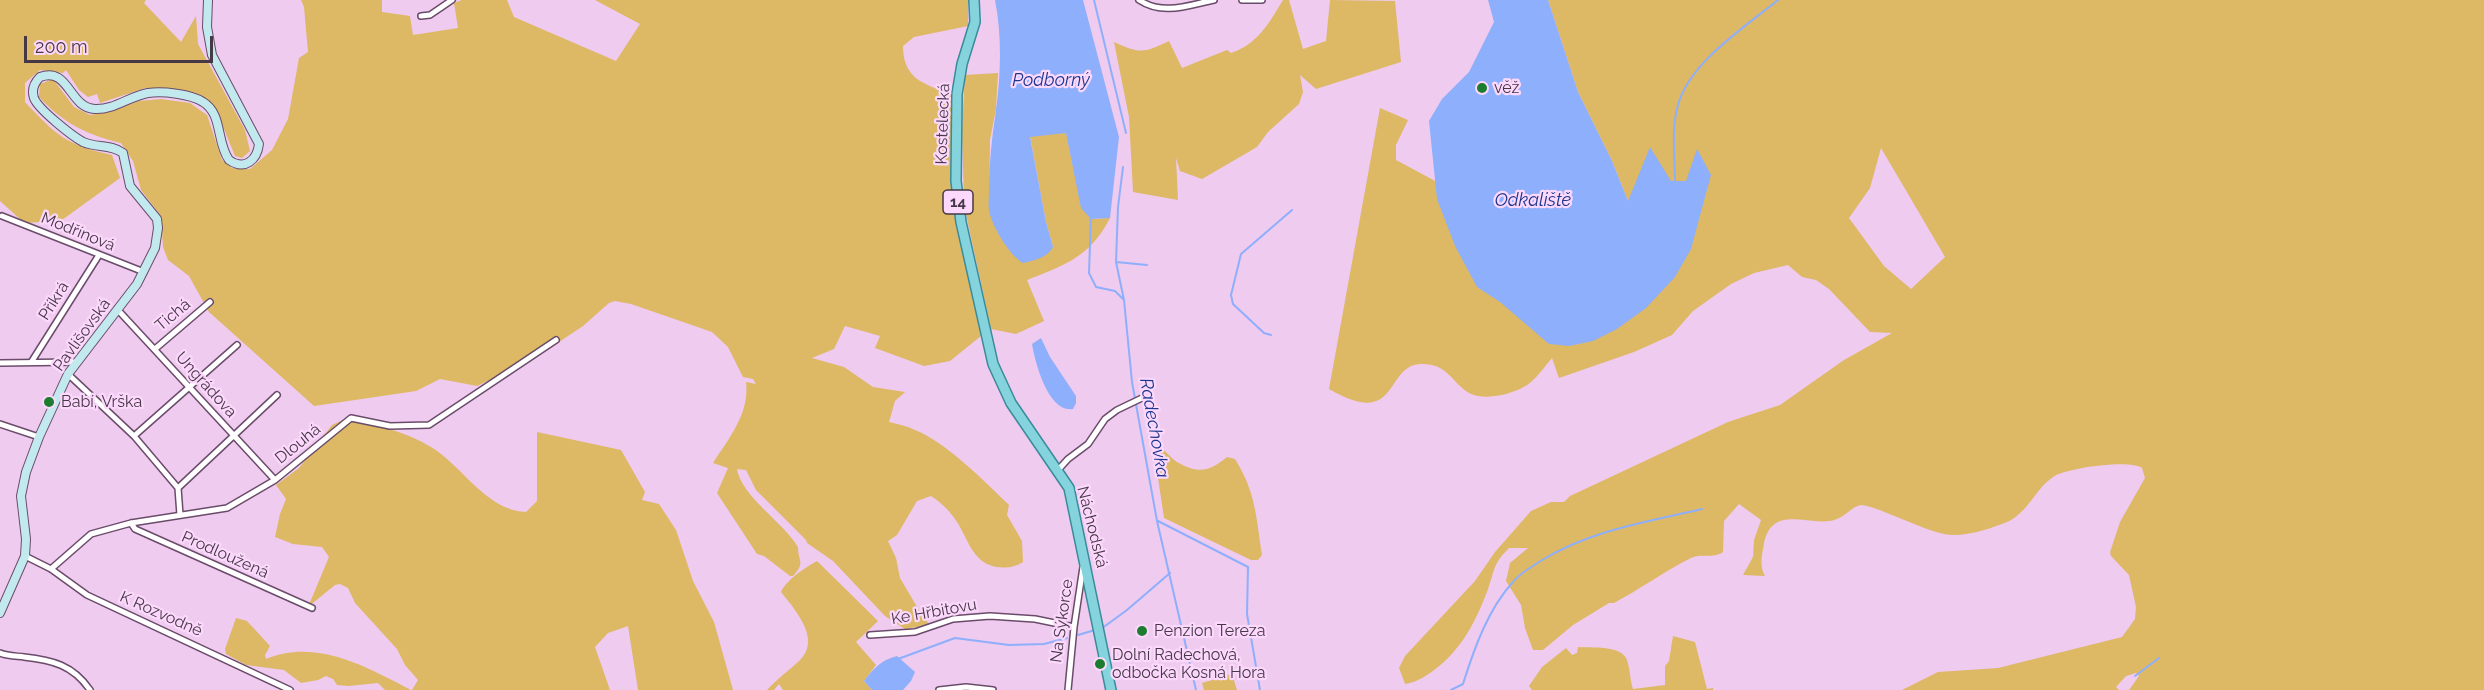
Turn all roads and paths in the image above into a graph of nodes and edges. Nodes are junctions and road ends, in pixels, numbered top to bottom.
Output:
1 (208, 0) edge
2 (452, 0) edge
3 (974, 0) edge
4 (1139, 0) edge
5 (1214, 0) edge
6 (1242, 0) edge
7 (1262, 0) edge
8 (421, 16) dead end
9 (2, 216) dead end
10 (99, 255) junction
11 (144, 272) junction
12 (210, 302) dead end
13 (117, 309) junction
14 (556, 340) dead end
15 (237, 345) dead end
16 (154, 349) junction
17 (990, 355) joint
18 (32, 361) junction
19 (77, 362) junction
20 (0, 363) edge
21 (69, 374) junction
22 (191, 387) junction
23 (277, 395) dead end
24 (1140, 399) dead end
25 (0, 424) edge
26 (232, 435) junction
27 (134, 436) junction
28 (39, 437) junction
29 (1058, 470) junction
30 (275, 480) junction
31 (178, 489) junction
32 (180, 515) junction
33 (131, 523) junction
34 (25, 556) junction
35 (1084, 556) junction
36 (51, 569) junction
37 (312, 608) dead end
38 (0, 613) edge
39 (1074, 627) junction
40 (870, 634) dead end
41 (0, 652) edge
42 (90, 690) edge
43 (290, 690) edge
44 (939, 690) edge
45 (993, 690) edge
46 (1068, 690) edge
47 (1111, 690) edge

1 - 11 street, Pavlišovská
2 - 8 street
3 - 17 main road, Kostelecká / 14
4 - 5 street
6 - 7 street
9 - 10 street, Modřínová
10 - 11 street, Modřínová
10 - 18 street, Příkrá
11 - 13 street, Pavlišovská
12 - 16 street, Tichá
13 - 16 street, Ungrádova
13 - 19 street, Pavlišovská
14 - 30 street, Dlouhá
15 - 22 street
16 - 22 street, Ungrádova
17 - 29 main road, Náchodská / 14
18 - 19 street
18 - 20 street
19 - 21 street, Pavlišovská
21 - 27 street
21 - 28 street, Pavlišovská
22 - 26 street, Ungrádova
22 - 27 street
23 - 26 street
24 - 29 street
25 - 28 street
26 - 30 street, Ungrádova
26 - 31 street
27 - 31 street
28 - 34 street, Pavlišovská
29 - 35 main road, Náchodská / 14
30 - 32 street, Dlouhá
31 - 32 street
32 - 33 street, Dlouhá
33 - 36 street, Dlouhá
33 - 37 street, Prodloužená
34 - 36 street, K Rozvodně
34 - 38 street, Pavlišovská
35 - 39 street, Na Sýkorce
35 - 47 main road, Náchodská / 14
36 - 43 street, K Rozvodně
39 - 40 street, Ke Hřbitovu
39 - 46 street, Na Sýkorce
41 - 42 street
44 - 45 street

